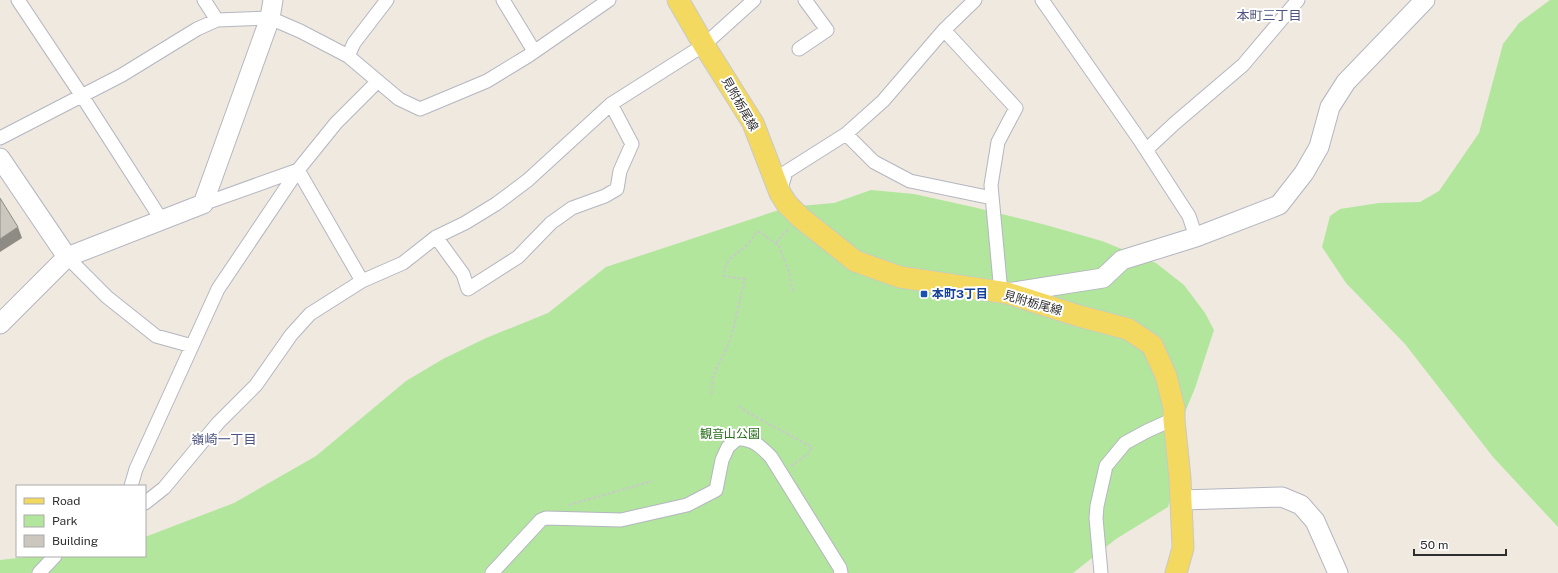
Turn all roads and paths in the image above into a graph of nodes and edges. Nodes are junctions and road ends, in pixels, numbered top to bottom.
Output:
1 (18, 0) edge
2 (204, 0) edge
3 (387, 0) edge
4 (504, 0) edge
5 (609, 0) edge
6 (678, 0) edge
7 (754, 0) edge
8 (805, 0) edge
9 (975, 0) edge
10 (1042, 0) edge
11 (1298, 0) edge
12 (1425, 0) edge
13 (272, 9) edge
14 (216, 20) junction
15 (944, 30) junction
16 (704, 45) junction
17 (798, 49) dead end
18 (534, 51) junction
19 (348, 56) junction
20 (378, 81) junction
21 (82, 96) junction
22 (611, 104) junction
23 (846, 134) junction
24 (0, 138) edge
25 (1146, 150) junction
26 (0, 158) edge
27 (298, 170) junction
28 (780, 192) junction
29 (992, 198) junction
30 (203, 204) junction
31 (801, 218) junction
32 (161, 220) junction
33 (436, 237) junction
34 (1196, 237) junction
35 (776, 243) junction
36 (67, 257) junction
37 (362, 281) junction
38 (793, 292) dead end
39 (1004, 293) junction
40 (0, 324) edge
41 (192, 346) junction
42 (712, 394) dead end
43 (739, 406) dead end
44 (1174, 420) junction
45 (782, 473) junction
46 (652, 481) dead end
47 (131, 485) edge
48 (1181, 500) junction
49 (146, 502) edge
50 (554, 519) junction
51 (54, 557) edge
52 (39, 573) edge
53 (492, 573) edge
54 (841, 573) edge
55 (1101, 573) edge
56 (1176, 573) edge
57 (1338, 573) edge

1 - 21 street
2 - 14 street
3 - 19 street
4 - 18 street
5 - 18 street
6 - 16 main road, 見附栃尾線
7 - 16 street
8 - 17 street
9 - 15 street
10 - 25 street
11 - 25 street
12 - 34 street
13 - 14 street
13 - 19 street
13 - 30 street
14 - 21 street
15 - 23 street
15 - 29 street
16 - 22 street
16 - 28 main road, 見附栃尾線
18 - 20 street
19 - 20 street
20 - 27 street
21 - 24 street
21 - 32 street
22 - 33 street
22 - 33 street
23 - 28 street
23 - 29 street
25 - 34 street
26 - 36 street
27 - 30 street
27 - 37 street
27 - 41 street
28 - 31 main road, 見附栃尾線
29 - 39 street
30 - 32 street
31 - 35 path
31 - 39 main road, 見附栃尾線
32 - 36 street
33 - 37 street
34 - 39 street
35 - 38 path
35 - 42 path
36 - 40 street
36 - 41 street
37 - 49 street
39 - 44 main road, 見附栃尾線
41 - 47 street
43 - 45 path
44 - 48 main road, 見附栃尾線
44 - 55 street
45 - 50 street
45 - 54 street
46 - 50 path
48 - 56 main road, 見附栃尾線
48 - 57 street
50 - 53 street
51 - 52 street

